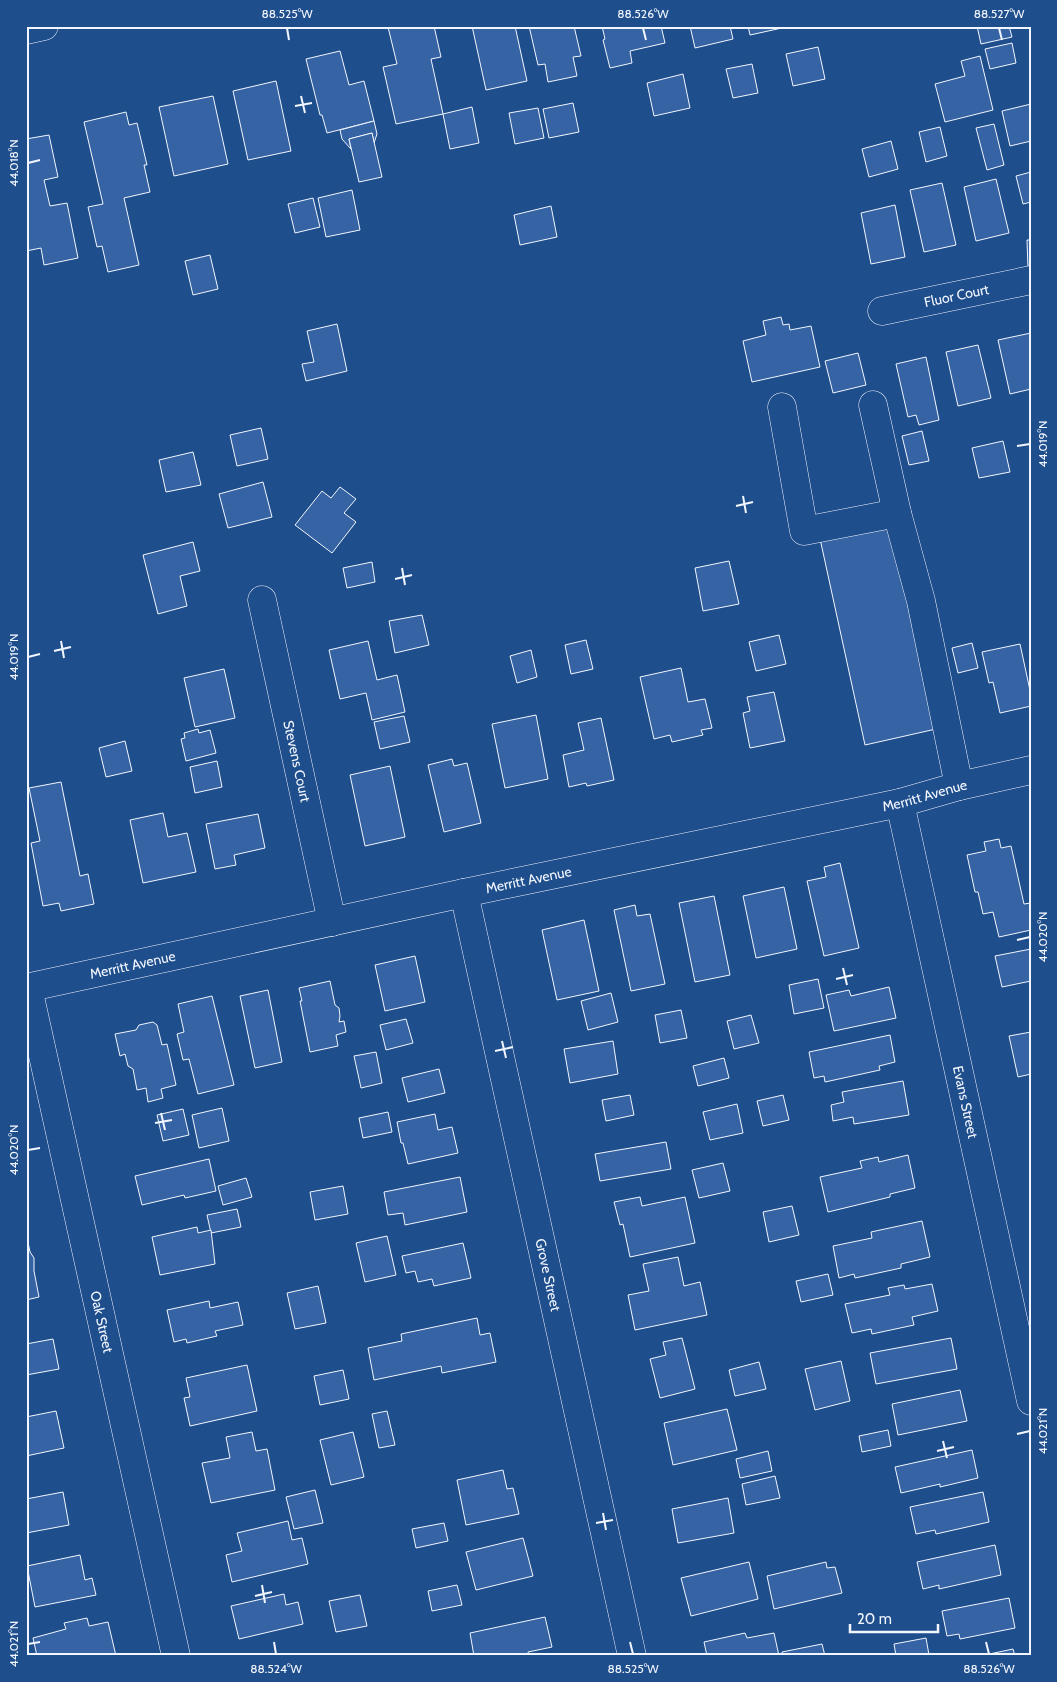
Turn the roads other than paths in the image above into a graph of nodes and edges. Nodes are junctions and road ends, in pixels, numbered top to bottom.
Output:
1 (44, 26) edge
2 (26, 30) edge
3 (1031, 280) edge
4 (882, 311) dead end
5 (873, 405) dead end
6 (782, 407) dead end
7 (897, 513) junction
8 (262, 600) dead end
9 (1031, 770) edge
10 (958, 786) junction
11 (900, 803) junction
12 (464, 893) junction
13 (332, 922) junction
14 (27, 988) edge
15 (1031, 1401) edge
16 (176, 1656) edge
17 (632, 1656) edge

1 - 2 street
3 - 4 street, Fluor Court
5 - 7 street
6 - 7 street
7 - 10 street
8 - 13 street, Stevens Court
9 - 10 street, Merritt Avenue
10 - 11 street, Merritt Avenue
11 - 12 street, Merritt Avenue
11 - 15 street, Evans Street
12 - 13 street, Merritt Avenue
12 - 17 street, Grove Street
13 - 14 street, Merritt Avenue
14 - 16 street, Oak Street

